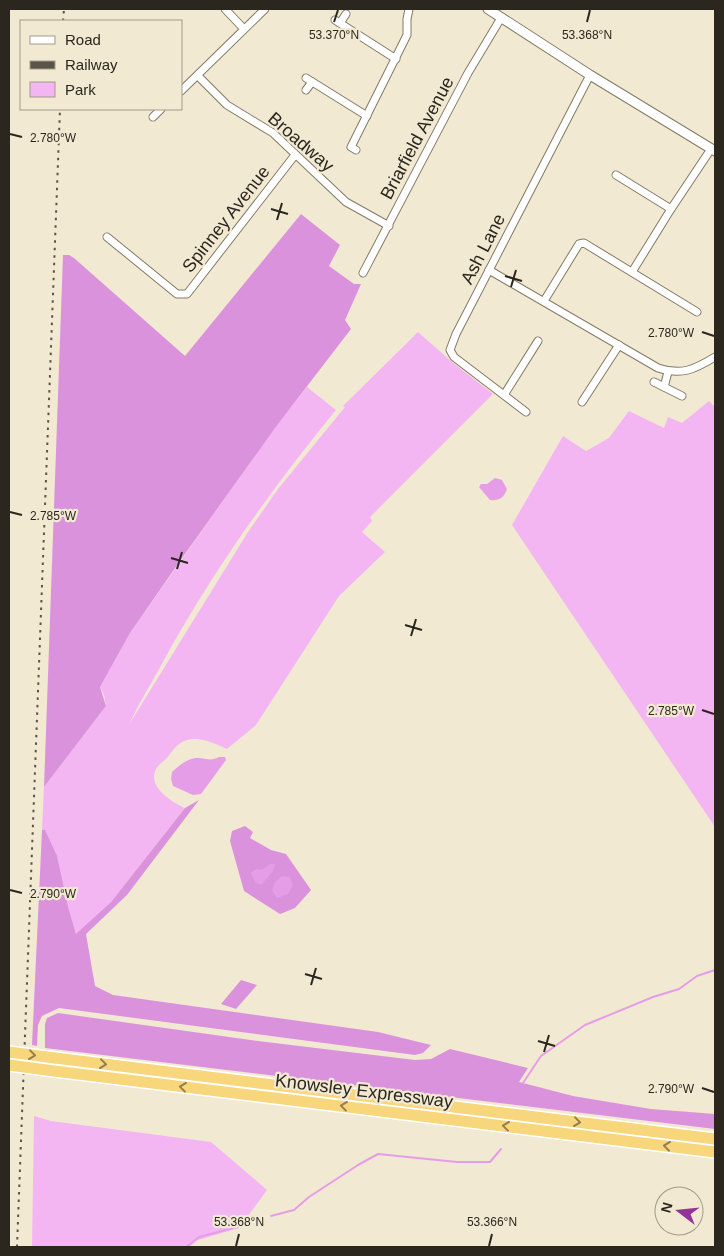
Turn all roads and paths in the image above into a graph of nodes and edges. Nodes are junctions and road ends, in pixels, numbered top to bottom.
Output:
1 (225, 9) edge
2 (265, 9) edge
3 (409, 9) edge
4 (488, 9) edge
5 (346, 14) dead end
6 (501, 18) junction
7 (244, 28) junction
8 (396, 59) junction
9 (590, 75) junction
10 (198, 76) junction
11 (182, 90) edge
12 (306, 90) dead end
13 (160, 110) edge
14 (367, 116) junction
15 (152, 117) dead end
16 (356, 150) dead end
17 (713, 150) edge
18 (295, 155) junction
19 (616, 175) dead end
20 (671, 209) junction
21 (388, 226) junction
22 (107, 237) dead end
23 (489, 270) junction
24 (632, 272) junction
25 (363, 273) dead end
26 (544, 301) junction
27 (697, 312) dead end
28 (538, 341) dead end
29 (619, 345) junction
30 (715, 357) edge
31 (668, 372) junction
32 (654, 382) dead end
33 (664, 387) junction
34 (504, 395) junction
35 (682, 396) dead end
36 (582, 402) dead end
37 (526, 412) dead end
38 (9, 1052) edge
39 (9, 1065) edge
40 (715, 1139) edge
41 (715, 1152) edge

1 - 7 street
2 - 7 street
3 - 8 street
4 - 6 street
5 - 8 street
6 - 9 street
6 - 21 street, Briarfield Avenue
7 - 10 street
8 - 14 street
9 - 17 street
9 - 23 street, Ash Lane
10 - 11 street
10 - 18 street, Broadway
12 - 14 street
13 - 15 street
14 - 16 street
17 - 20 street
18 - 21 street, Broadway
18 - 22 street, Spinney Avenue
19 - 20 street
20 - 24 street
21 - 25 street, Briarfield Avenue
23 - 26 street
23 - 34 street, Ash Lane
24 - 26 street
24 - 27 street
26 - 29 street
28 - 34 street
29 - 31 street
29 - 36 street
30 - 31 street
31 - 33 street
32 - 33 street
33 - 35 street
34 - 37 street, Ash Lane
38 -> 40 highway, Knowsley Expressway, bridge
41 -> 39 highway, Knowsley Expressway, bridge

